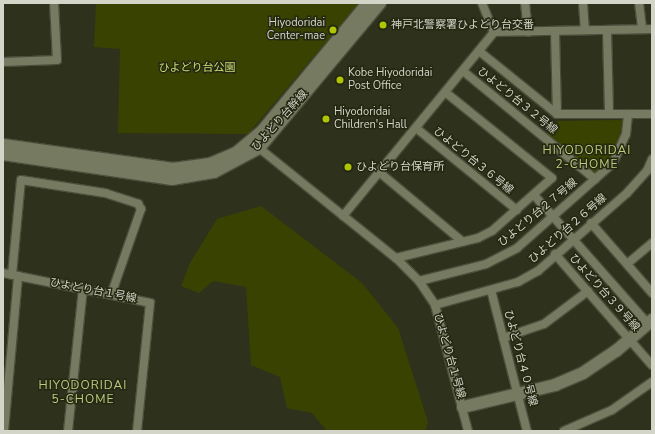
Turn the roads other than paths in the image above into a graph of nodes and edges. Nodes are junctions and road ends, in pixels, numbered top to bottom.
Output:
1 (54, 3) edge
2 (368, 3) edge
3 (380, 3) edge
4 (482, 3) edge
5 (525, 3) edge
6 (583, 3) edge
7 (639, 3) edge
8 (642, 29) junction
9 (652, 29) edge
10 (585, 30) junction
11 (607, 30) junction
12 (494, 32) junction
13 (528, 32) junction
14 (555, 32) junction
15 (479, 51) junction
16 (3, 62) edge
17 (463, 71) junction
18 (446, 92) junction
19 (556, 114) junction
20 (609, 114) junction
21 (628, 114) junction
22 (652, 114) edge
23 (416, 128) junction
24 (3, 145) edge
25 (259, 148) junction
26 (3, 154) edge
27 (652, 159) edge
28 (379, 172) junction
29 (595, 179) junction
30 (534, 195) junction
31 (517, 210) junction
32 (343, 216) junction
33 (553, 216) junction
34 (591, 223) junction
35 (573, 239) junction
36 (463, 242) junction
37 (652, 243) edge
38 (555, 254) junction
39 (396, 258) junction
40 (627, 264) junction
41 (3, 273) edge
42 (15, 276) junction
43 (419, 281) junction
44 (83, 289) junction
45 (491, 290) junction
46 (588, 291) junction
47 (652, 293) edge
48 (111, 295) junction
49 (435, 306) junction
50 (650, 322) edge
51 (502, 338) junction
52 (631, 340) junction
53 (652, 365) edge
54 (652, 382) edge
55 (6, 388) edge
56 (518, 394) junction
57 (463, 407) junction
58 (578, 429) edge
59 (4, 431) edge
60 (68, 431) edge
61 (137, 431) edge
62 (468, 431) edge
63 (527, 431) edge
64 (564, 431) edge

1 - 16 street
2 - 24 street, ひよどり台幹線
3 - 25 street, ひよどり台幹線
4 - 12 street
5 - 13 street
6 - 10 street
7 - 8 street
8 - 9 street
8 - 11 street
10 - 11 street
10 - 14 street
11 - 20 street
12 - 13 street
12 - 15 street
13 - 14 street
14 - 19 street
15 - 17 street
15 - 19 street
17 - 18 street
17 - 29 street, ひよどり台３２号線
18 - 23 street
18 - 30 street
19 - 20 street
20 - 21 street
21 - 22 street
21 - 29 street, ひよどり台２７号線
23 - 28 street
23 - 31 street, ひよどり台３６号線
25 - 26 street, ひよどり台幹線
25 - 32 street, ひよどり台１号線
27 - 34 street, ひよどり台２６号線
28 - 32 street
28 - 36 street
29 - 33 street, ひよどり台２７号線
30 - 31 street
30 - 33 street
31 - 36 street
32 - 39 street, ひよどり台１号線
33 - 35 street
33 - 43 street, ひよどり台２７号線
34 - 35 street, ひよどり台２６号線
34 - 40 street
35 - 38 street, ひよどり台２６号線
35 - 50 street
36 - 39 street
37 - 40 street
38 - 45 street, ひよどり台２６号線
38 - 46 street, ひよどり台３９号線
39 - 43 street, ひよどり台１号線
40 - 47 street
41 - 42 street, ひよどり台１号線
42 - 44 street, ひよどり台１号線
42 - 48 street
42 - 55 street
43 - 49 street, ひよどり台１号線
44 - 48 street, ひよどり台１号線
44 - 60 street
45 - 49 street, ひよどり台２６号線
45 - 51 street, ひよどり台４０号線
46 - 51 street
46 - 52 street, ひよどり台３９号線
48 - 61 street, ひよどり台１号線
49 - 57 street, ひよどり台１号線
50 - 52 street, ひよどり台１号線
51 - 56 street, ひよどり台４０号線
52 - 53 street, ひよどり台３９号線
52 - 56 street, ひよどり台１号線
54 - 58 street
55 - 59 street
56 - 57 street, ひよどり台１号線
56 - 63 street, ひよどり台４０号線
57 - 62 street
58 - 64 street

